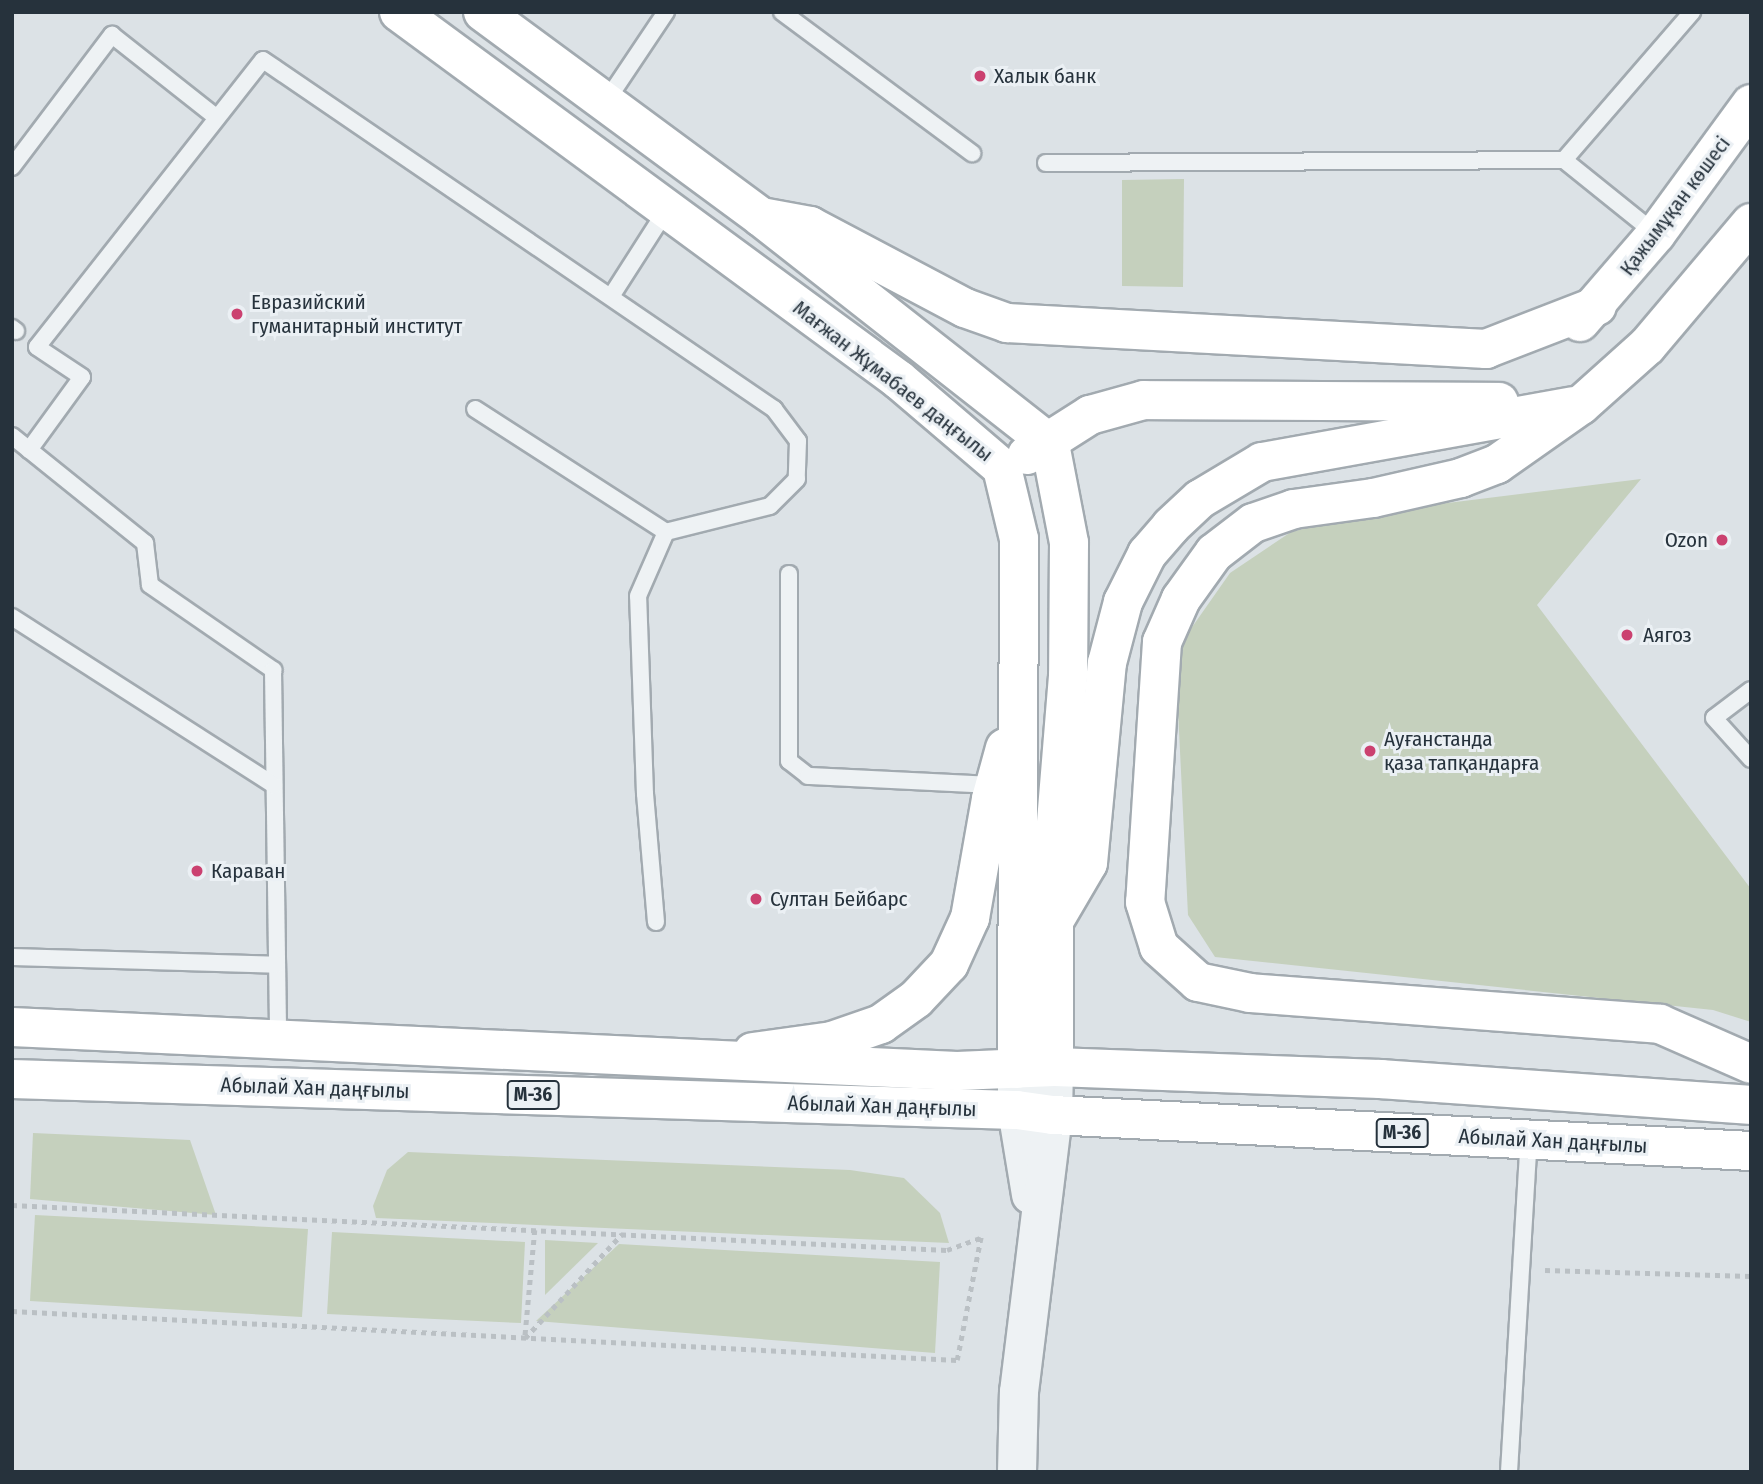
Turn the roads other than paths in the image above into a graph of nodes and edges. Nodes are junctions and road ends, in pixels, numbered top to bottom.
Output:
1 (399, 12) edge
2 (483, 12) edge
3 (666, 12) edge
4 (782, 12) edge
5 (1692, 12) edge
6 (604, 103) junction
7 (1751, 104) edge
8 (216, 117) junction
9 (972, 153) dead end
10 (1564, 160) junction
11 (1045, 163) dead end
12 (12, 167) edge
13 (667, 209) junction
14 (761, 217) junction
15 (1749, 230) edge
16 (1656, 234) junction
17 (612, 295) junction
18 (1597, 306) junction
19 (1419, 399) junction
20 (1581, 405) junction
21 (475, 409) dead end
22 (12, 436) edge
23 (1050, 444) junction
24 (29, 450) junction
25 (1002, 468) junction
26 (666, 532) junction
27 (789, 574) dead end
28 (12, 617) edge
29 (1751, 690) edge
30 (1018, 702) junction
31 (1751, 759) edge
32 (274, 785) junction
33 (995, 785) junction
34 (1057, 916) junction
35 (656, 922) dead end
36 (12, 957) edge
37 (277, 965) junction
38 (12, 1027) edge
39 (278, 1040) junction
40 (631, 1057) junction
41 (1751, 1064) edge
42 (1035, 1068) junction
43 (12, 1079) edge
44 (1751, 1105) edge
45 (1035, 1113) junction
46 (1530, 1140) junction
47 (1751, 1151) edge
48 (1017, 1472) edge
49 (1508, 1472) edge

1 - 13 main road, Мағжан Жұмабаев даңғылы
2 - 6 main road
3 - 6 lane
4 - 9 lane
5 - 10 lane
6 - 14 main road
7 - 16 main road, Қажымұқан көшесі
8 - 12 lane
8 - 17 lane
8 - 24 lane
10 - 11 lane
10 - 16 lane
13 - 17 lane
13 - 25 main road, Мағжан Жұмабаев даңғылы
14 - 18 main road
14 - 23 main road
15 - 20 main road
16 - 18 main road, Қажымұқан көшесі
17 - 26 lane
18 - 19 main road, Қажымұқан көшесі
19 - 20 main road
19 - 23 main road
20 - 34 main road
20 - 41 main road
21 - 26 lane
22 - 24 lane
23 - 25 main road
23 - 34 main road
24 - 32 lane
25 - 30 main road, Мағжан Жұмабаев даңғылы
26 - 35 lane
27 - 33 lane
28 - 32 lane
29 - 31 lane
30 - 33 main road
30 - 42 main road, Мағжан Жұмабаев даңғылы
32 - 37 lane
33 - 40 main road
34 - 42 main road
36 - 37 lane
37 - 39 lane
38 - 39 main road, Абылай Хан даңғылы / M-36
39 - 40 main road, Абылай Хан даңғылы / M-36
40 - 42 main road, Абылай Хан даңғылы / M-36
42 - 44 main road, Абылай Хан даңғылы / M-36
42 - 45 street
43 - 45 main road, Абылай Хан даңғылы / M-36
45 - 46 main road, Абылай Хан даңғылы / M-36
45 - 48 street
46 - 47 main road, Абылай Хан даңғылы / M-36
46 - 49 lane

